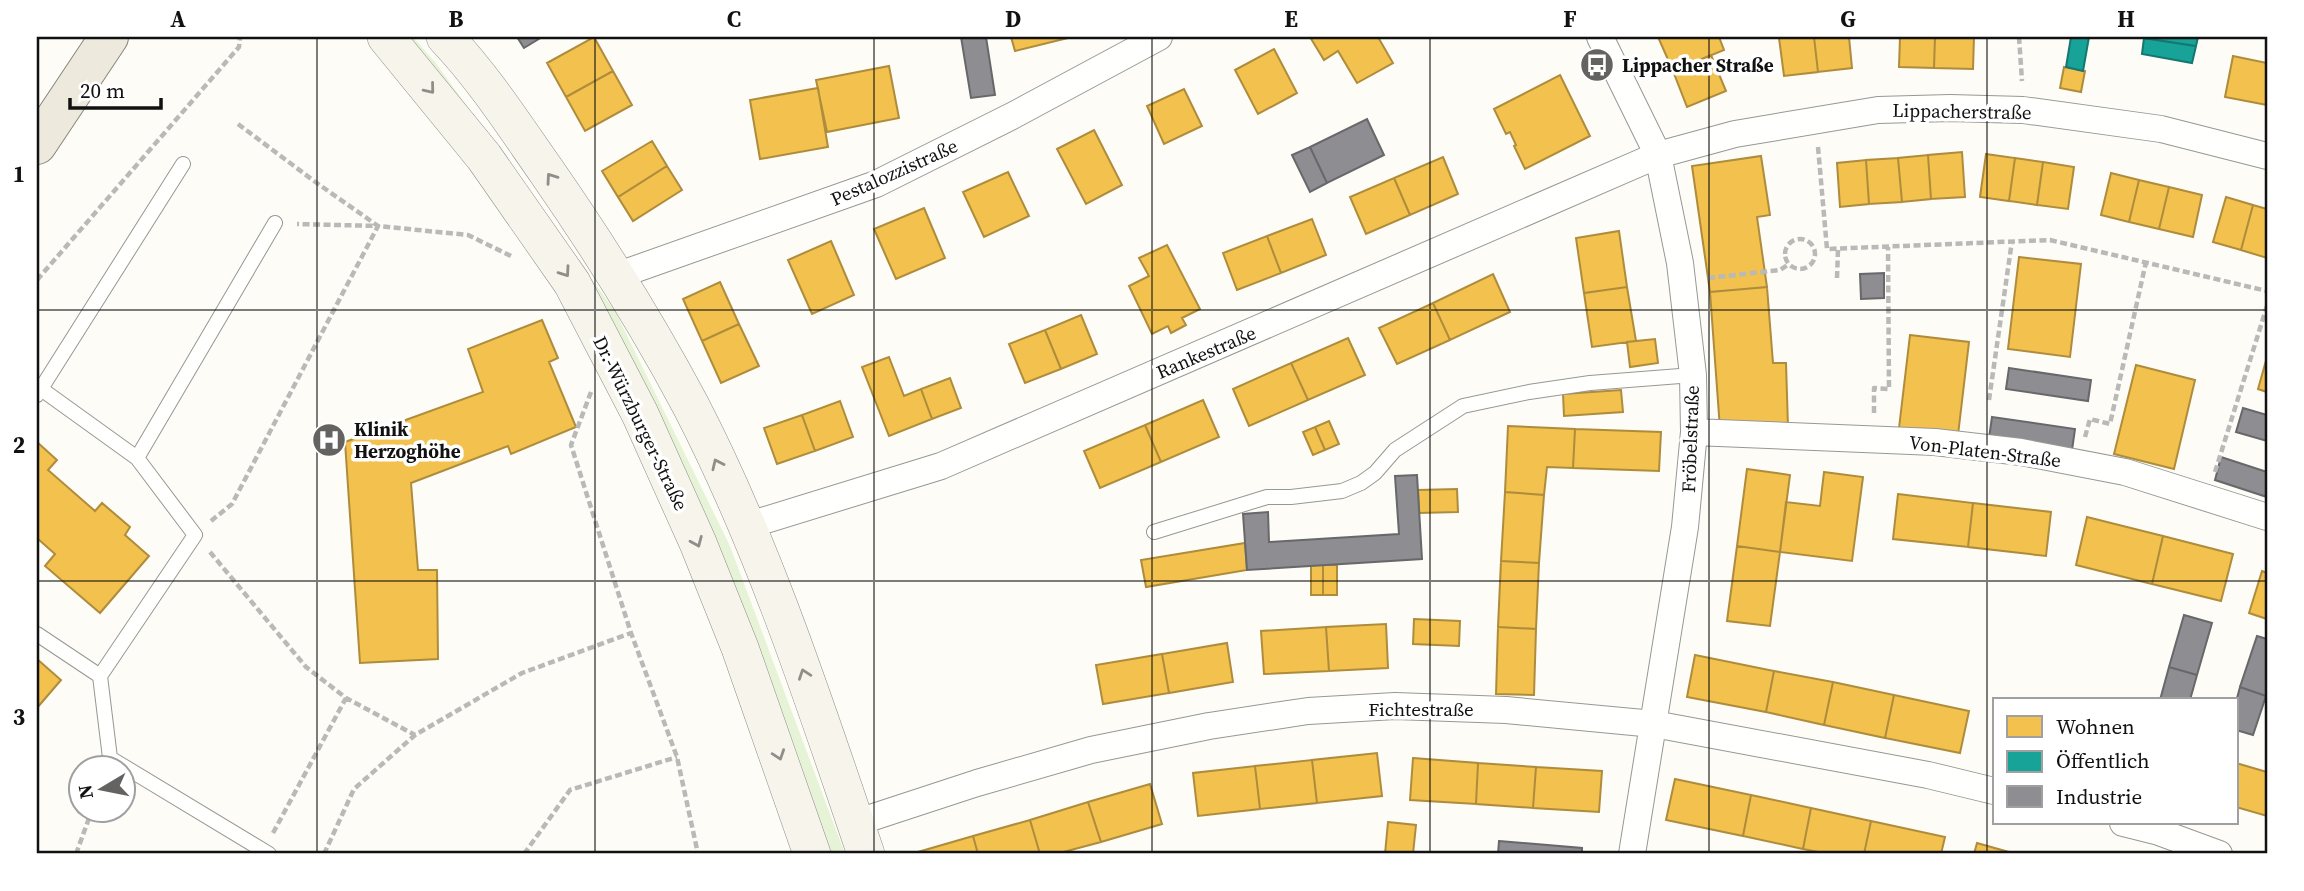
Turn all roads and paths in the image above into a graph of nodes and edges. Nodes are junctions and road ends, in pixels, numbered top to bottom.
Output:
1 (126, 37) edge
2 (240, 37) edge
3 (386, 37) edge
4 (445, 37) edge
5 (1159, 37) edge
6 (1600, 37) edge
7 (2019, 37) edge
8 (100, 46) edge
9 (465, 52) edge
10 (2023, 110) junction
11 (1816, 121) junction
12 (238, 124) dead end
13 (37, 145) edge
14 (1657, 155) junction
15 (2267, 156) edge
16 (183, 164) dead end
17 (275, 223) joint
18 (377, 226) junction
19 (2012, 240) junction
20 (1888, 247) junction
21 (1826, 249) junction
22 (1839, 249) junction
23 (1815, 250) junction
24 (521, 262) dead end
25 (2146, 262) junction
26 (1789, 264) junction
27 (616, 276) junction
28 (1837, 278) dead end
29 (37, 280) edge
30 (1682, 281) junction
31 (2267, 292) edge
32 (2267, 306) edge
33 (1693, 375) junction
34 (592, 389) dead end
35 (38, 390) edge
36 (1989, 400) dead end
37 (1694, 432) junction
38 (1873, 439) junction
39 (137, 458) junction
40 (2079, 463) junction
41 (2207, 499) junction
42 (2267, 517) edge
43 (746, 526) junction
44 (1154, 532) dead end
45 (195, 535) junction
46 (631, 633) junction
47 (37, 634) edge
48 (100, 676) junction
49 (346, 698) junction
50 (1654, 724) junction
51 (415, 735) junction
52 (677, 757) junction
53 (1993, 791) edge
54 (87, 824) edge
55 (2127, 824) edge
56 (276, 828) dead end
57 (860, 839) edge
58 (76, 854) edge
59 (269, 854) edge
60 (324, 854) edge
61 (524, 854) edge
62 (698, 854) edge
63 (812, 854) edge
64 (1632, 854) edge
65 (2219, 854) edge

1 - 8 main road
2 - 29 path
3 -> 63 main road, Dr.-Würzburger-Straße
4 - 9 main road
5 - 27 street, Pestalozzistraße
6 - 14 street, Fröbelstraße
7 - 10 path
8 - 13 main road
27 -> 9 main road
10 - 11 street, Lippacherstraße
10 - 15 street, Lippacherstraße
11 - 14 street, Lippacherstraße
11 - 21 path
12 - 18 path
14 - 30 street, Fröbelstraße
14 - 43 street, Rankestraße
16 - 35 lane
17 - 18 path
17 - 39 lane
18 - 24 path
18 - 45 path
19 - 20 path
19 - 25 path
19 - 36 path
20 - 22 path
20 - 38 path
21 - 22 path
21 - 23 path
22 - 28 path
23 - 26 path
23 - 26 path
25 - 31 path
25 - 40 path
26 - 30 path
43 -> 27 main road
30 - 33 street, Fröbelstraße
32 - 41 path
33 - 37 street, Fröbelstraße
33 - 44 lane
34 - 46 path
35 - 39 lane
37 - 38 street, Von-Platen-Straße
37 - 50 street, Fröbelstraße
38 - 40 street, Von-Platen-Straße
39 - 45 lane
40 - 41 street, Von-Platen-Straße
41 - 42 street, Von-Platen-Straße
57 -> 43 main road
45 - 48 lane
45 - 49 path
46 - 51 path
46 - 52 path
47 - 48 lane
48 - 59 lane
49 - 51 path
49 - 56 path
50 - 53 street, Fichtestraße
50 - 57 street, Fichtestraße
50 - 64 street, Fröbelstraße
51 - 60 path
52 - 61 path
52 - 62 path
54 - 58 path
55 - 65 street

